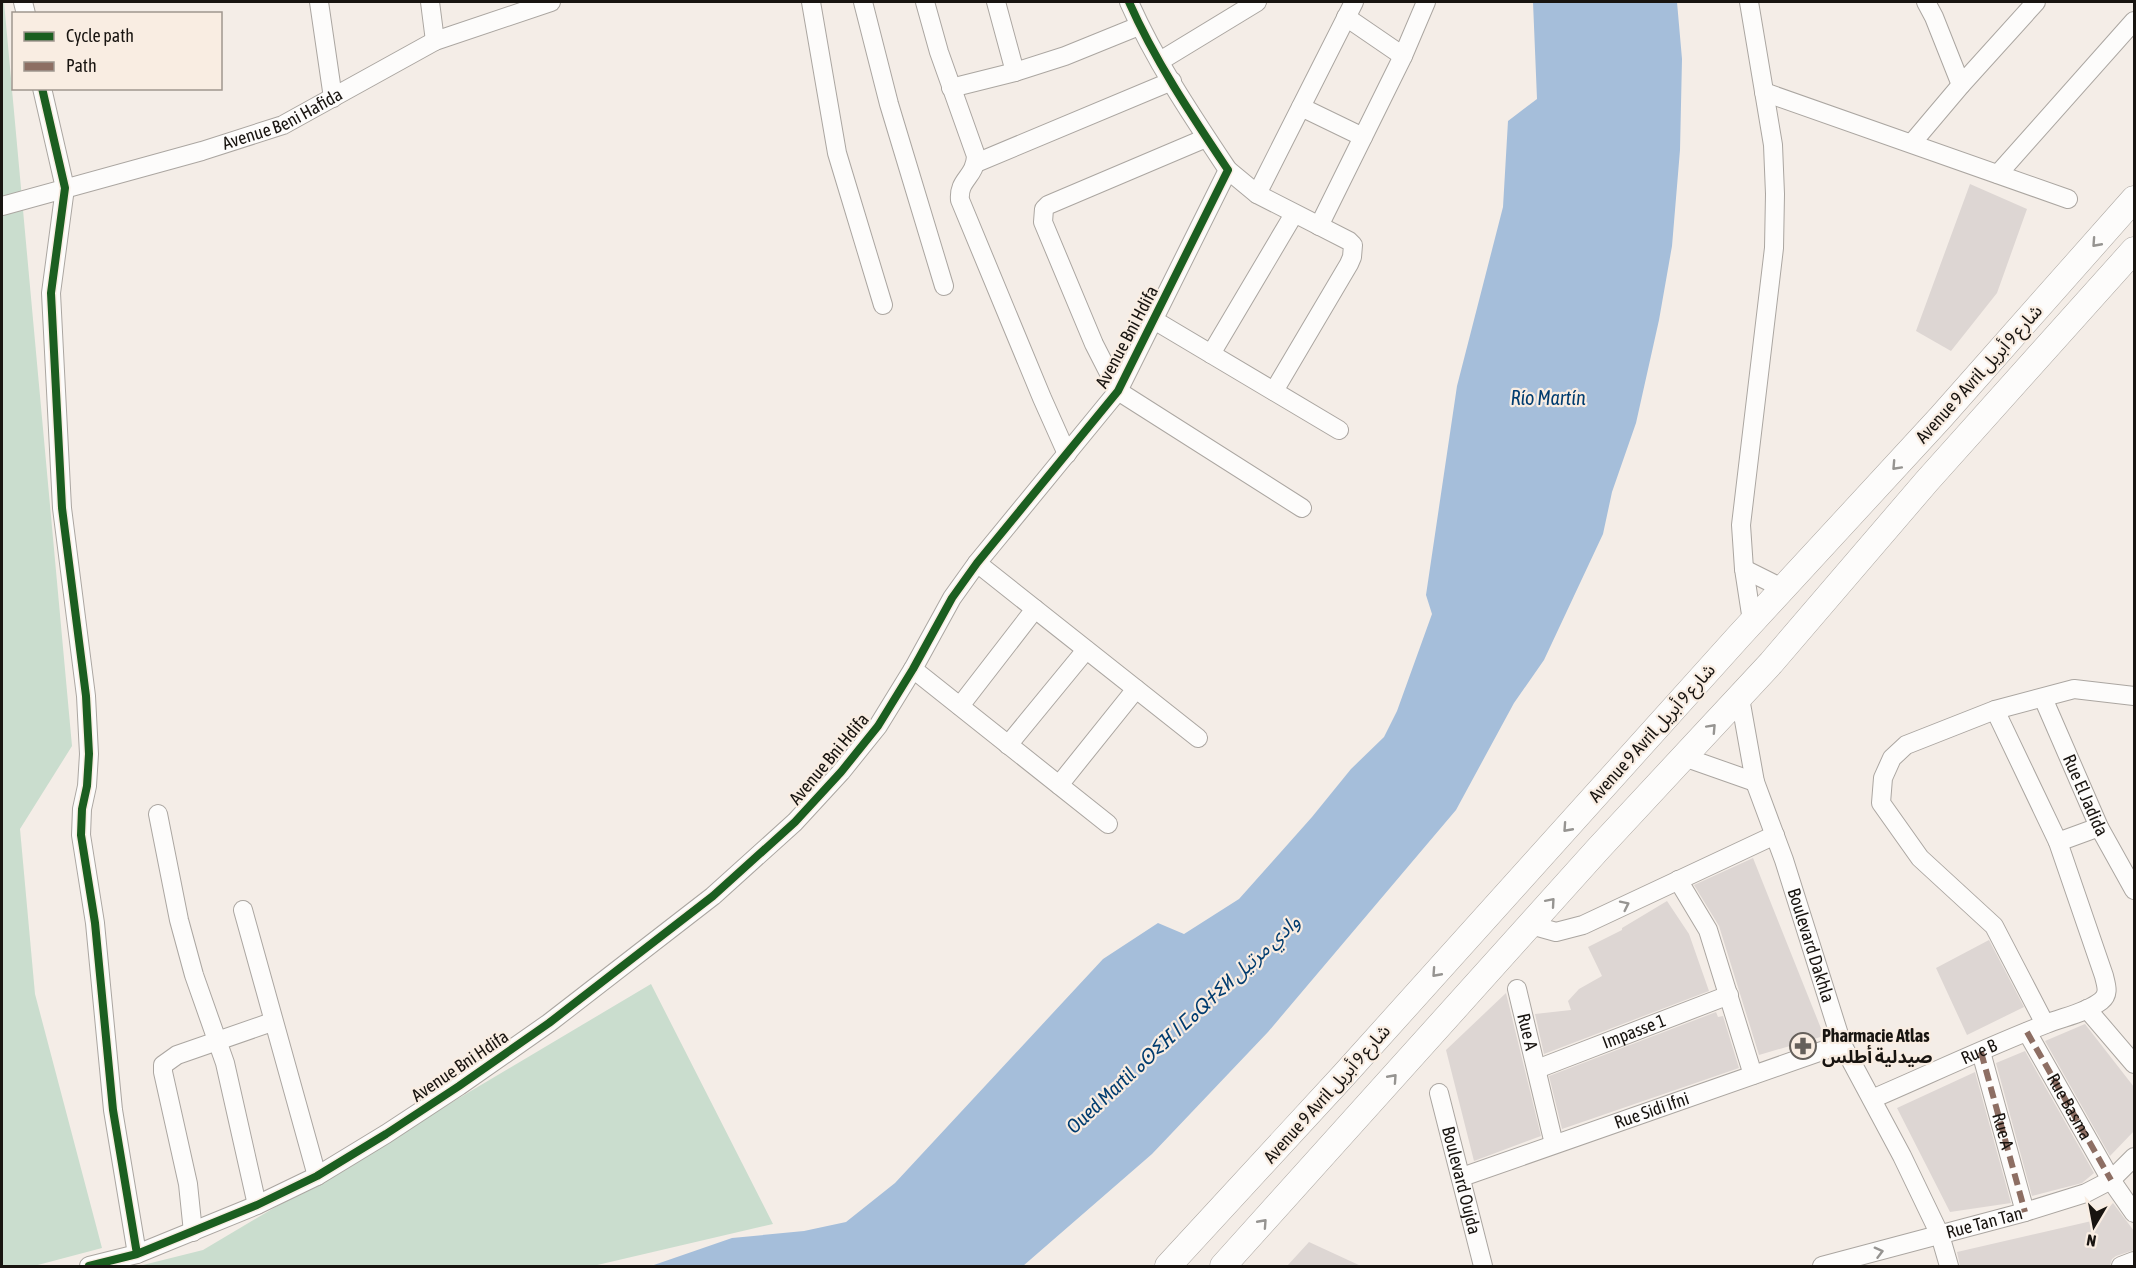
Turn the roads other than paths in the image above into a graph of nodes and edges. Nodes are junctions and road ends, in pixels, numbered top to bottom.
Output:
1 (319, 2) edge
2 (430, 2) edge
3 (552, 2) edge
4 (811, 2) edge
5 (863, 2) edge
6 (925, 2) edge
7 (996, 2) edge
8 (1129, 2) edge
9 (1257, 2) edge
10 (1426, 2) edge
11 (1749, 2) edge
12 (1927, 2) edge
13 (2036, 2) edge
14 (1350, 9) edge
15 (2019, 9) edge
16 (2134, 21) edge
17 (1140, 26) junction
18 (435, 41) junction
19 (1403, 56) junction
20 (1160, 62) junction
21 (1015, 72) junction
22 (1172, 81) junction
23 (1961, 85) junction
24 (951, 88) junction
25 (43, 90) edge
26 (1764, 92) junction
27 (333, 98) junction
28 (1301, 107) junction
29 (1363, 137) junction
30 (1206, 138) junction
31 (1912, 143) junction
32 (976, 163) junction
33 (1227, 170) junction
34 (1998, 174) junction
35 (65, 188) junction
36 (1257, 194) junction
37 (2134, 199) edge
38 (2068, 200) dead end
39 (2, 206) edge
40 (1294, 214) junction
41 (1318, 226) junction
42 (2134, 250) edge
43 (944, 286) dead end
44 (883, 305) dead end
45 (1154, 320) junction
46 (1211, 354) junction
47 (1118, 391) junction
48 (1274, 391) junction
49 (1340, 430) dead end
50 (1067, 454) junction
51 (1302, 508) dead end
52 (977, 563) junction
53 (1744, 569) junction
54 (1782, 588) junction
55 (1035, 609) junction
56 (1752, 621) junction
57 (1086, 650) junction
58 (913, 669) junction
59 (1136, 689) junction
60 (2134, 696) edge
61 (1740, 698) junction
62 (2043, 698) junction
63 (960, 706) junction
64 (1995, 710) junction
65 (1198, 738) dead end
66 (1008, 745) junction
67 (1684, 758) junction
68 (1755, 782) junction
69 (1059, 785) junction
70 (158, 814) dead end
71 (1108, 824) dead end
72 (2099, 827) junction
73 (1775, 835) junction
74 (2058, 842) junction
75 (1678, 880) junction
76 (2134, 890) edge
77 (243, 910) dead end
78 (1531, 925) junction
79 (1517, 989) dead end
80 (1729, 995) junction
81 (2087, 1009) junction
82 (272, 1022) junction
83 (2045, 1024) junction
84 (2027, 1032) junction
85 (217, 1040) junction
86 (1842, 1044) junction
87 (1981, 1052) junction
88 (2134, 1064) edge
89 (1537, 1069) junction
90 (1753, 1075) junction
91 (1439, 1093) dead end
92 (1872, 1099) junction
93 (1554, 1144) junction
94 (2134, 1157) edge
95 (317, 1176) junction
96 (1462, 1177) junction
97 (2111, 1180) junction
98 (257, 1205) junction
99 (2025, 1212) junction
100 (2134, 1213) edge
101 (193, 1232) junction
102 (1940, 1235) junction
103 (137, 1254) junction
104 (2134, 1261) edge
105 (89, 1266) edge
106 (1168, 1266) edge
107 (1224, 1266) edge
108 (1484, 1266) edge
109 (1822, 1266) edge
110 (1949, 1266) edge
111 (2121, 1266) edge

1 - 27 street
2 - 18 street
3 - 18 street, Avenue Beni Hafida
4 - 44 street
5 - 43 street
6 - 24 street
7 - 21 street
8 - 17 street
9 - 20 street
10 - 19 street
11 - 26 street
12 - 23 street
13 - 15 street
14 - 19 street
14 - 28 street
15 - 23 street
16 - 34 street
17 - 20 street
17 - 21 street
18 - 27 street, Avenue Beni Hafida
19 - 29 street
20 - 22 street
21 - 24 street
22 - 30 street
22 - 32 street
23 - 31 street
24 - 32 street
25 - 35 street
26 - 31 street
26 - 53 street
27 - 35 street, Avenue Beni Hafida
28 - 29 street
28 - 36 street
29 - 41 street
30 - 33 street
30 - 47 street
31 - 34 street
32 - 50 street
33 - 36 street
33 - 45 street, Avenue Bni Hdifa
34 - 38 street
35 - 39 street, Avenue Beni Hafida
35 - 103 street
36 - 40 street
37 -> 54 highway, Avenue 9 Avril شارع 9 أبريل
40 - 41 street
40 - 46 street
41 - 48 street
42 - 61 highway, Avenue 9 Avril شارع 9 أبريل
45 - 46 street
45 - 47 street, Avenue Bni Hdifa
46 - 48 street
47 - 50 street, Avenue Bni Hdifa
47 - 51 street
48 - 49 street
50 - 52 street, Avenue Bni Hdifa
52 - 55 street
52 - 58 street, Avenue Bni Hdifa
53 - 54 street
53 - 56 street
54 - 56 highway, Avenue 9 Avril شارع 9 أبريل
55 - 57 street
55 - 63 street
56 -> 106 highway, Avenue 9 Avril شارع 9 أبريل
57 - 59 street
57 - 66 street
58 - 63 street
58 - 95 street, Avenue Bni Hdifa
59 - 65 street
59 - 69 street
60 - 62 street
67 -> 61 highway, Avenue 9 Avril شارع 9 أبريل
61 - 68 street, Boulevard Dakhla
62 - 64 street
62 - 72 street, Rue El Jadida
63 - 66 street
64 - 74 street
64 - 83 street
66 - 69 street
67 - 68 street
78 -> 67 highway, Avenue 9 Avril شارع 9 أبريل
68 - 73 street, Boulevard Dakhla
69 - 71 street
70 - 85 street
72 - 74 street
72 - 76 street, Rue El Jadida
73 - 75 street
73 - 86 street, Boulevard Dakhla
74 - 81 street
78 -> 75 street
75 - 80 street
77 - 82 street
107 -> 78 highway, Avenue 9 Avril شارع 9 أبريل
79 - 89 street, Rue A
80 - 89 street, Impasse 1
80 - 90 street
81 - 83 street, Rue B
81 - 88 street
82 - 85 street
82 - 95 street
83 - 84 street, Rue B
84 - 87 street, Rue B
84 - 97 street, Rue Basma
85 - 98 street
85 - 101 street
86 - 90 street, Rue Sidi Ifni
86 - 92 street, Boulevard Dakhla
87 - 92 street, Rue B
87 - 99 street, Rue A
89 - 93 street, Rue A
90 - 93 street, Rue Sidi Ifni
91 - 96 street, Boulevard Oujda
92 - 102 street, Boulevard Dakhla
93 - 96 street, Rue Sidi Ifni
94 - 97 street, Rue Tan Tan
95 - 98 street, Avenue Bni Hdifa
96 - 108 street, Boulevard Oujda
97 - 99 street, Rue Tan Tan
97 - 100 street, Rue Basma
98 - 101 street, Avenue Bni Hdifa
99 - 102 street, Rue Tan Tan
101 - 103 street, Avenue Bni Hdifa
109 -> 102 street, Rue Tan Tan
102 - 110 street, Boulevard Dakhla
103 - 105 street, Avenue Bni Hdifa
104 - 111 street

